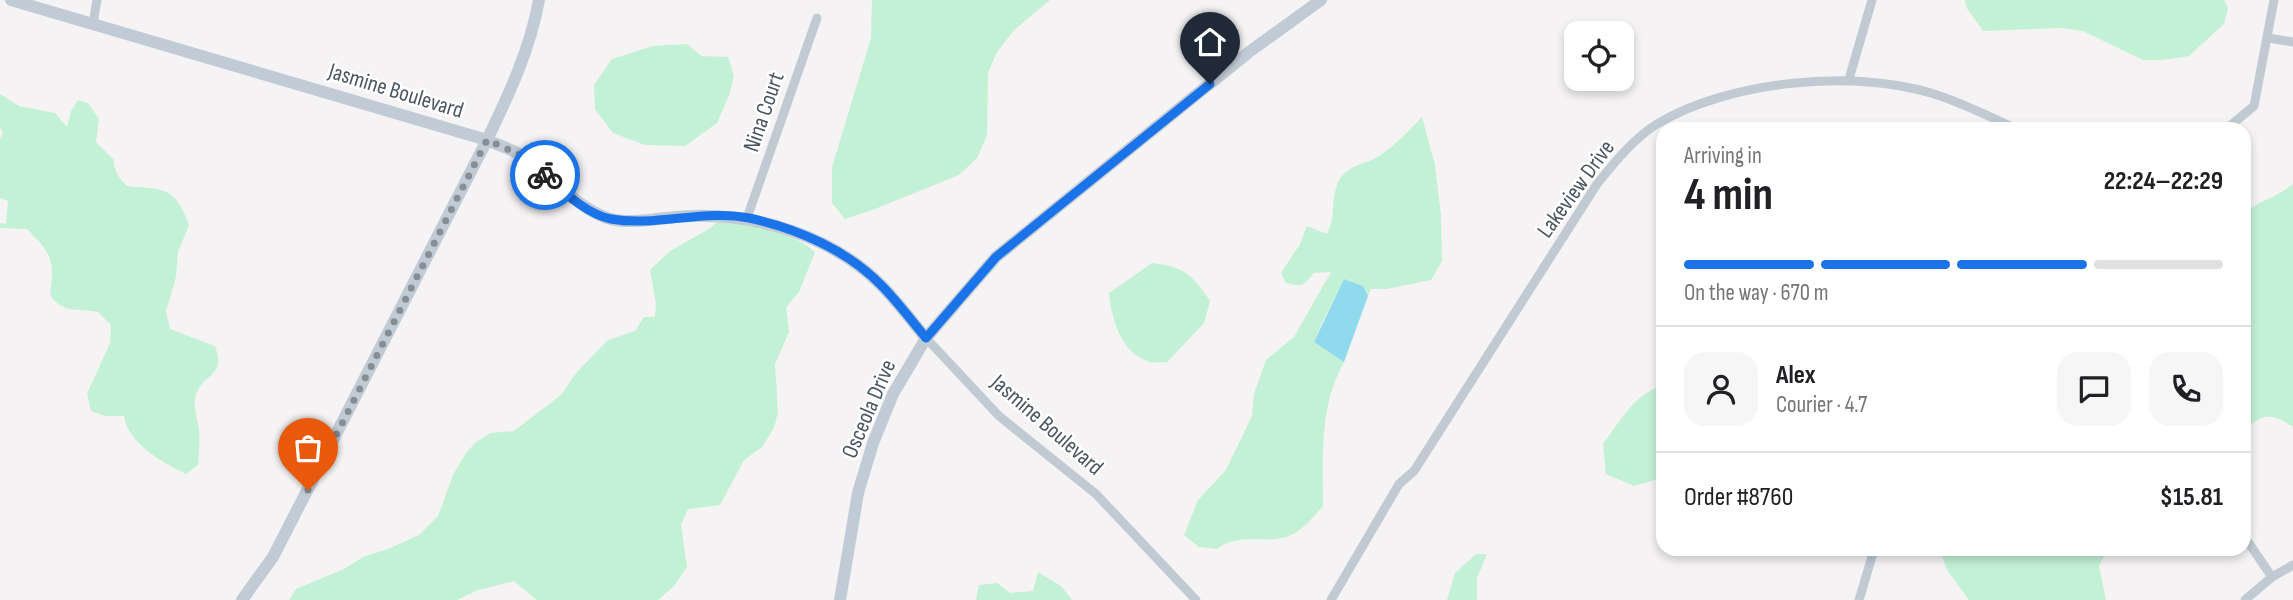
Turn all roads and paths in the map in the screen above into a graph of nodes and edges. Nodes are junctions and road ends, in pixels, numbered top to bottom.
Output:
1 (11, 0) edge
2 (97, 0) edge
3 (540, 0) edge
4 (1321, 0) edge
5 (1872, 0) edge
6 (2274, 0) edge
7 (817, 18) dead end
8 (93, 23) junction
9 (2268, 38) junction
10 (2293, 42) edge
11 (1849, 79) junction
12 (1662, 122) edge
13 (2000, 122) edge
14 (2235, 122) edge
15 (1656, 125) edge
16 (487, 140) junction
17 (747, 218) junction
18 (926, 338) junction
19 (2251, 547) edge
20 (1872, 556) edge
21 (2293, 565) edge
22 (2272, 577) junction
23 (242, 600) edge
24 (840, 600) edge
25 (1196, 600) edge
26 (1331, 600) edge
27 (1859, 600) edge
28 (2245, 600) edge

1 - 8 street, Jasmine Boulevard
2 - 8 street
3 - 16 street
4 - 18 street, Osceola Drive
5 - 11 street
6 - 9 street
7 - 17 street, Nina Court
8 - 16 street, Jasmine Boulevard
9 - 10 street
9 - 14 street
11 - 12 street, Lakeview Drive
11 - 13 street, Lakeview Drive
15 - 26 street, Lakeview Drive
16 - 17 street, Jasmine Boulevard
16 - 23 street
17 - 18 street, Jasmine Boulevard
18 - 24 street, Osceola Drive
18 - 25 street, Jasmine Boulevard
19 - 22 street
20 - 27 street
21 - 22 street
22 - 28 street

